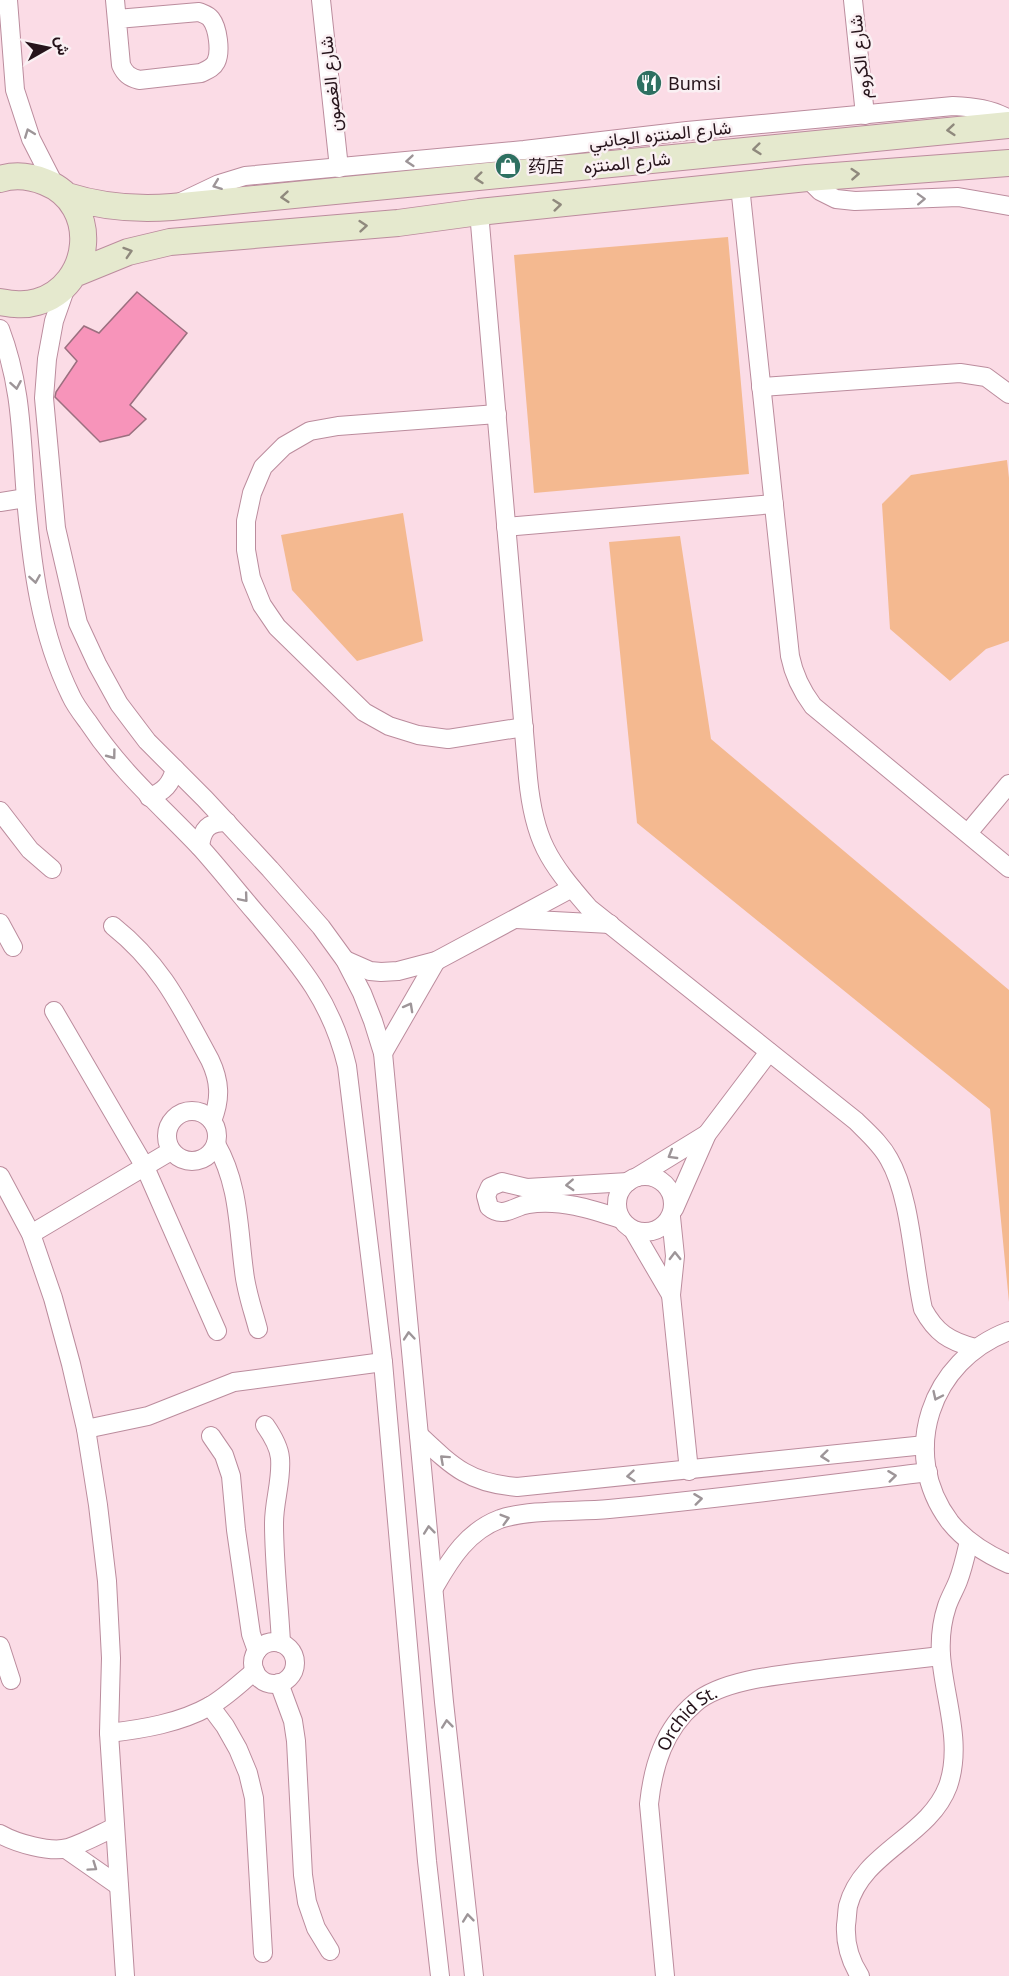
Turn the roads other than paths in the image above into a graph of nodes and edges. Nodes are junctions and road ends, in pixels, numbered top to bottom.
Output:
1 (8, 0) edge
2 (114, 0) edge
3 (321, 0) edge
4 (853, 0) edge
5 (117, 19) junction
6 (865, 115) junction
7 (1009, 119) edge
8 (1009, 124) edge
9 (803, 144) junction
10 (1009, 163) edge
11 (339, 168) junction
12 (0, 178) edge
13 (807, 178) junction
14 (740, 186) junction
15 (394, 187) junction
16 (61, 191) junction
17 (1009, 206) edge
18 (172, 207) junction
19 (479, 212) junction
20 (398, 223) junction
21 (70, 279) junction
22 (0, 302) edge
23 (0, 329) edge
24 (761, 387) junction
25 (1009, 394) edge
26 (497, 414) junction
27 (26, 498) junction
28 (0, 502) edge
29 (774, 504) junction
30 (506, 527) junction
31 (524, 727) junction
32 (175, 769) junction
33 (1009, 784) edge
34 (149, 797) junction
35 (0, 811) edge
36 (227, 822) junction
37 (968, 833) junction
38 (200, 847) junction
39 (1009, 868) edge
40 (52, 869) dead end
41 (572, 888) junction
42 (514, 919) junction
43 (0, 923) edge
44 (610, 924) junction
45 (113, 926) dead end
46 (13, 947) dead end
47 (345, 960) junction
48 (436, 961) junction
49 (54, 1011) dead end
50 (770, 1052) junction
51 (383, 1053) junction
52 (212, 1120) junction
53 (707, 1134) junction
54 (216, 1144) junction
55 (171, 1151) junction
56 (145, 1167) junction
57 (0, 1176) edge
58 (632, 1179) junction
59 (672, 1213) junction
60 (627, 1224) junction
61 (31, 1234) junction
62 (671, 1295) junction
63 (258, 1329) dead end
64 (217, 1331) dead end
65 (1009, 1331) edge
66 (940, 1332) junction
67 (975, 1348) junction
68 (382, 1362) junction
69 (949, 1375) junction
70 (265, 1425) dead end
71 (86, 1429) junction
72 (419, 1435) junction
73 (211, 1436) dead end
74 (925, 1445) junction
75 (689, 1471) junction
76 (928, 1472) junction
77 (969, 1541) junction
78 (987, 1554) junction
79 (1009, 1564) edge
80 (958, 1582) junction
81 (435, 1586) junction
82 (281, 1643) junction
83 (0, 1646) edge
84 (257, 1650) junction
85 (941, 1656) junction
86 (255, 1671) junction
87 (10, 1680) dead end
88 (279, 1683) junction
89 (210, 1706) junction
90 (109, 1733) junction
91 (116, 1827) junction
92 (0, 1834) edge
93 (66, 1849) junction
94 (464, 1879) junction
95 (431, 1882) junction
96 (119, 1886) junction
97 (330, 1951) dead end
98 (263, 1953) dead end
99 (125, 1976) edge
100 (440, 1976) edge
101 (474, 1976) edge
102 (666, 1976) edge
103 (860, 1976) edge

16 -> 1 street
2 - 5 street
3 - 11 street, شارع الغصون
4 - 6 street, شارع الكروم
5 - 5 street
6 - 7 street, شارع المنتزه الجانبي
6 -> 11 street, شارع المنتزه الجانبي
8 -> 9 street, شارع المنتزه
9 - 13 street
9 -> 15 street, شارع المنتزه
13 -> 10 street, شارع المنتزه
11 -> 18 street, شارع المنتزه الجانبي
12 - 16 street, شارع المنتزه
13 - 14 street, شارع المنتزه
13 -> 17 street
19 -> 14 street, شارع المنتزه
14 - 24 street
15 -> 18 street, شارع المنتزه
15 - 20 street
16 - 18 street, شارع المنتزه
16 - 21 street
19 - 20 street, شارع المنتزه
19 - 26 street
21 -> 20 street, شارع المنتزه
21 - 22 street, شارع المنتزه
21 - 32 street
23 -> 27 street
24 - 25 street
24 - 29 street
26 - 30 street
26 - 31 street
27 - 28 street
27 -> 34 street
29 - 30 street
29 - 37 street
30 - 31 street
31 - 41 street
32 - 34 street
32 - 36 street
33 - 37 street
34 - 38 street
35 - 40 street
36 - 38 street
36 - 47 street
37 - 39 street
38 -> 68 street
41 - 42 street
41 - 44 street
42 - 44 street
42 - 48 street
43 - 46 street
44 - 50 street
45 - 52 street
47 - 48 street
47 - 51 street
51 -> 48 street
49 - 56 street
50 - 53 street
50 - 66 street
72 -> 51 street
52 - 54 street
52 - 55 street
53 -> 58 street
53 - 59 street
54 - 55 street
54 - 63 street
55 - 56 street
56 - 61 street
56 - 64 street
57 - 61 street
58 - 59 street
58 - 60 street
58 -> 60 street
59 - 60 street
62 -> 59 street
60 - 62 street
61 - 71 street
62 - 75 street
65 - 67 street
66 - 67 street
66 - 69 street
67 - 69 street
68 - 71 street
68 - 95 street
69 -> 74 street
70 - 82 street
71 - 90 street
75 -> 72 street
81 -> 72 street
73 - 84 street
74 -> 75 street
74 - 76 street
76 - 77 street
81 -> 76 street
77 - 78 street
77 - 80 street
78 - 79 street
78 - 80 street
80 - 85 street
94 -> 81 street
82 - 84 street
82 - 88 street
83 - 87 street
84 - 86 street
85 - 102 street, Orchid St.
85 - 103 street
86 - 88 street
86 - 89 street
88 - 97 street
89 - 90 street
89 - 98 street
90 - 91 street
91 - 93 street
91 - 96 street
92 - 93 street
93 -> 96 street
94 - 95 street
101 -> 94 street
95 - 100 street
96 - 99 street

